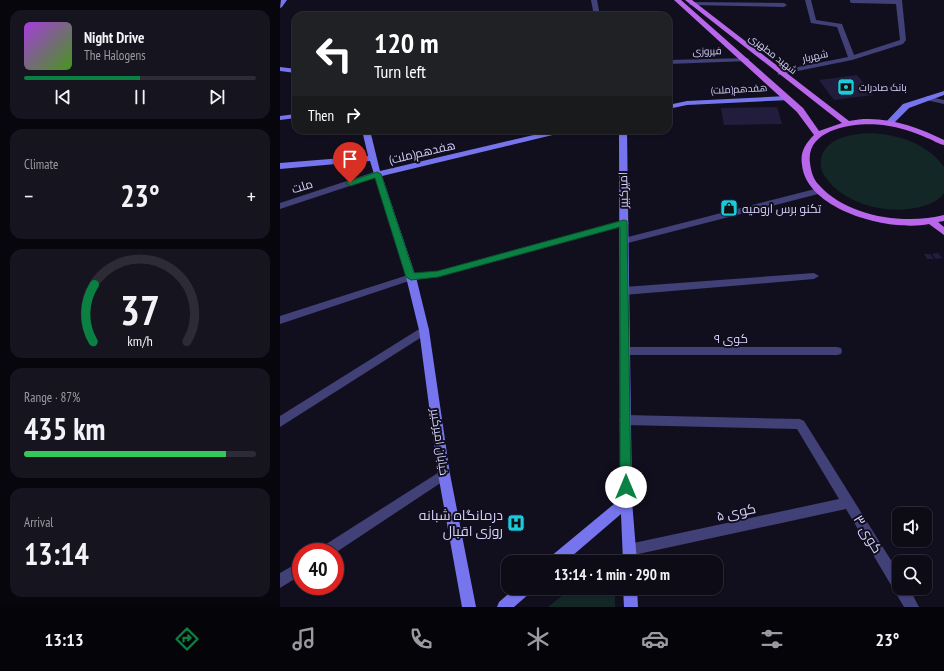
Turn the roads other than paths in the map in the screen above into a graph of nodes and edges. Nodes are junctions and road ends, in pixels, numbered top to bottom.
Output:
1 (284, 0) edge
2 (594, 0) edge
3 (678, 0) edge
4 (808, 0) edge
5 (852, 1) dead end
6 (899, 1) edge
7 (690, 2) edge
8 (784, 5) dead end
9 (280, 6) edge
10 (596, 12) edge
11 (852, 58) junction
12 (747, 60) junction
13 (672, 62) edge
14 (280, 69) edge
15 (292, 70) edge
16 (781, 73) junction
17 (944, 94) edge
18 (787, 98) junction
19 (929, 98) junction
20 (944, 102) edge
21 (672, 106) edge
22 (292, 116) edge
23 (280, 118) edge
24 (889, 123) junction
25 (847, 124) junction
26 (367, 134) edge
27 (548, 134) edge
28 (623, 134) edge
29 (818, 135) junction
30 (944, 143) edge
31 (374, 158) junction
32 (280, 166) edge
33 (377, 174) junction
34 (820, 191) junction
35 (280, 206) edge
36 (944, 218) edge
37 (932, 222) junction
38 (624, 223) junction
39 (944, 232) edge
40 (624, 242) junction
41 (814, 276) dead end
42 (411, 277) junction
43 (624, 292) junction
44 (280, 320) edge
45 (424, 330) junction
46 (625, 351) junction
47 (837, 351) dead end
48 (625, 420) junction
49 (280, 422) edge
50 (444, 474) junction
51 (626, 501) junction
52 (849, 503) junction
53 (338, 543) edge
54 (563, 555) edge
55 (629, 555) edge
56 (633, 555) edge
57 (292, 573) edge
58 (892, 574) edge
59 (280, 581) edge
60 (517, 595) edge
61 (630, 595) edge
62 (905, 595) edge
63 (469, 607) edge
64 (504, 607) edge
65 (631, 607) edge
66 (912, 607) edge

1 - 9 street
2 - 10 street
3 - 12 main road, شهید مطهری
4 - 11 street
5 - 6 street
6 - 11 street, شهریار
7 - 8 street
7 - 16 main road, شهید مطهری
11 - 16 street, شهریار
12 - 13 street, فیروزی
12 - 18 main road, شهید مطهری
14 - 15 street
16 - 25 main road, شهید مطهری
17 - 19 street
18 - 21 street, هفدهم(ملت)
18 - 29 main road, شهید مطهری
19 - 20 street
19 - 24 street
22 - 23 street
24 - 25 main road
24 - 30 main road
25 - 29 main road
26 - 31 street, خیابان امیرکبیر
27 - 33 street, هفدهم(ملت)
28 - 38 street, امیرکبیر
29 - 34 main road
31 - 32 street
31 - 33 street, خیابان امیرکبیر
33 - 35 street, ملت
33 - 42 street, خیابان امیرکبیر
34 - 37 main road
34 - 40 street
36 - 37 main road
37 - 39 main road
38 - 40 street, امیرکبیر
38 - 42 street
40 - 43 street, امیرکبیر
41 - 43 street
42 - 44 street
42 - 45 street, خیابان امیرکبیر
43 - 46 street, امیرکبیر
45 - 49 street
45 - 50 street, خیابان امیرکبیر
46 - 47 street, کوی ۹
46 - 48 street, امیرکبیر
48 - 51 street, امیرکبیر
48 - 52 street, کوی ۳
50 - 53 street
50 - 63 street, خیابان امیرکبیر
51 - 54 street
51 - 55 street, امیرکبیر
52 - 56 street, کوی ۵
52 - 58 street, کوی ۳
57 - 59 street
60 - 64 street
61 - 65 street
62 - 66 street

